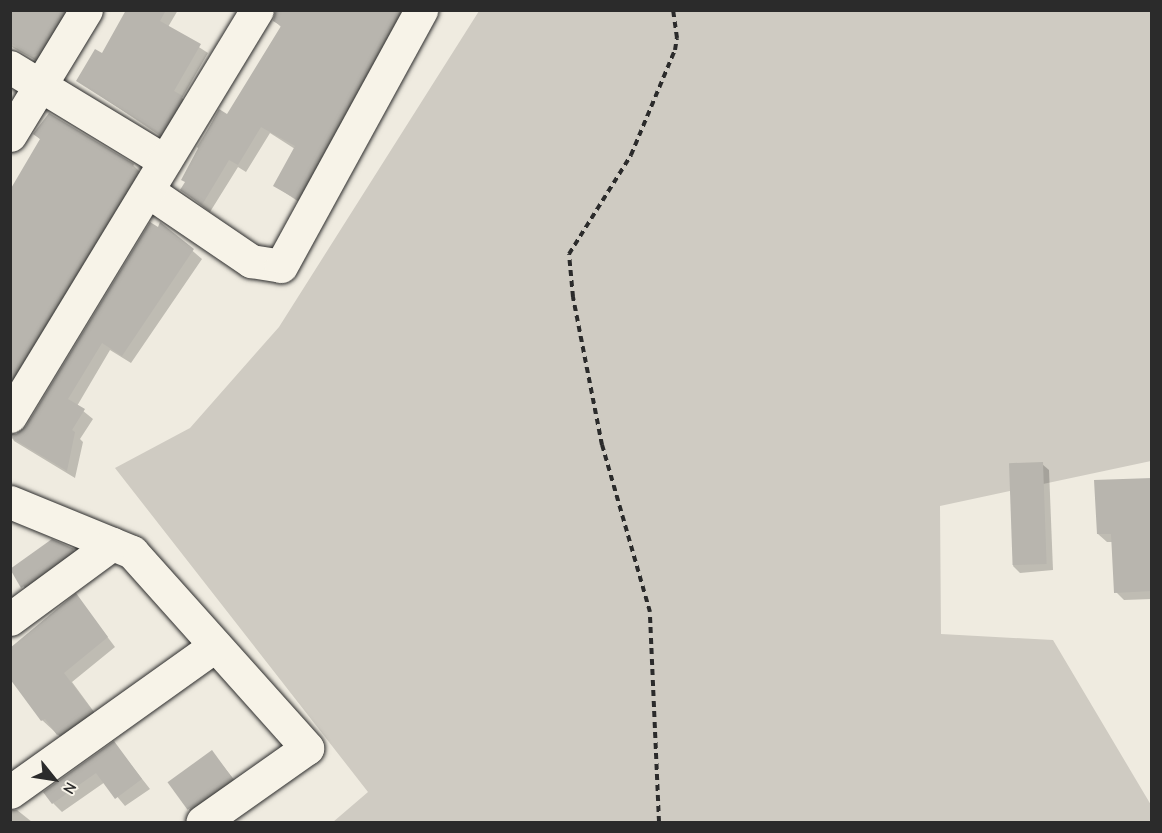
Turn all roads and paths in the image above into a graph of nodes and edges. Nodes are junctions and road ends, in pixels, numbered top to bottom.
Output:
1 (86, 10) edge
2 (257, 10) edge
3 (421, 10) edge
4 (673, 10) edge
5 (10, 67) edge
6 (41, 86) junction
7 (10, 135) edge
8 (165, 161) junction
9 (148, 191) junction
10 (10, 416) edge
11 (10, 502) edge
12 (112, 544) junction
13 (10, 619) edge
14 (215, 646) junction
15 (10, 792) edge
16 (202, 822) edge
17 (659, 822) edge

1 - 6 street
2 - 8 street
3 - 9 street
4 - 17 path
5 - 6 street
6 - 7 street
6 - 8 street
8 - 9 street
9 - 10 street
11 - 12 street
12 - 13 street
12 - 14 street
14 - 15 street
14 - 16 street

